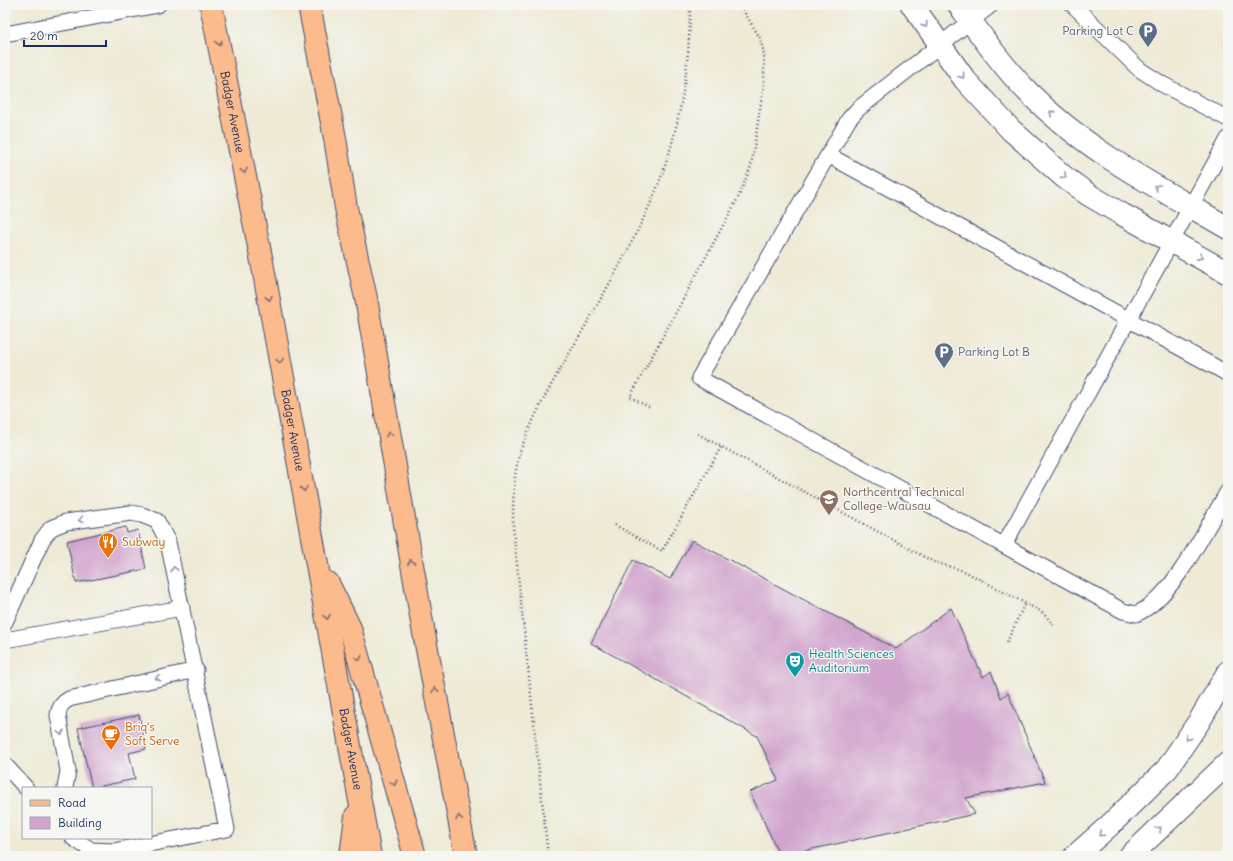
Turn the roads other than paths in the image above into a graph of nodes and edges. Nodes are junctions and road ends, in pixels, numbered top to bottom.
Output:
1 (158, 5) edge
2 (211, 5) edge
3 (309, 5) edge
4 (912, 5) edge
5 (991, 5) edge
6 (1074, 5) edge
7 (91, 11) edge
8 (965, 13) edge
9 (5, 34) edge
10 (939, 44) junction
11 (1228, 119) edge
12 (1228, 139) edge
13 (828, 155) junction
14 (1191, 207) junction
15 (1228, 228) edge
16 (1171, 242) junction
17 (1228, 273) edge
18 (1129, 320) junction
19 (1228, 374) edge
20 (1228, 491) edge
21 (1004, 545) junction
22 (316, 558) junction
23 (182, 608) junction
24 (5, 622) edge
25 (5, 640) edge
26 (196, 670) junction
27 (1228, 672) edge
28 (1228, 763) edge
29 (5, 765) edge
30 (25, 787) edge
31 (65, 787) edge
32 (359, 795) junction
33 (74, 839) edge
34 (351, 856) edge
35 (370, 856) edge
36 (415, 856) edge
37 (466, 856) edge
38 (1074, 856) edge
39 (1130, 856) edge

1 - 7 lane
2 -> 22 main road, Badger Avenue
37 -> 3 main road
4 -> 10 street
5 - 8 lane
6 - 11 lane
7 - 9 lane
8 - 10 lane
14 -> 8 street
10 - 13 lane
10 -> 16 street
12 - 14 lane
13 - 18 lane
13 - 21 lane
14 - 15 street
14 - 16 lane
16 -> 17 street
16 - 18 lane
18 - 19 lane
18 - 21 lane
20 - 21 lane
22 -> 32 main road, Badger Avenue
22 -> 36 main road
23 -> 24 lane
23 - 25 lane
23 - 26 lane
26 -> 31 lane
26 - 33 lane
27 -> 38 street
39 -> 28 street
29 - 30 lane
32 - 34 main road
32 - 35 main road, Badger Avenue

